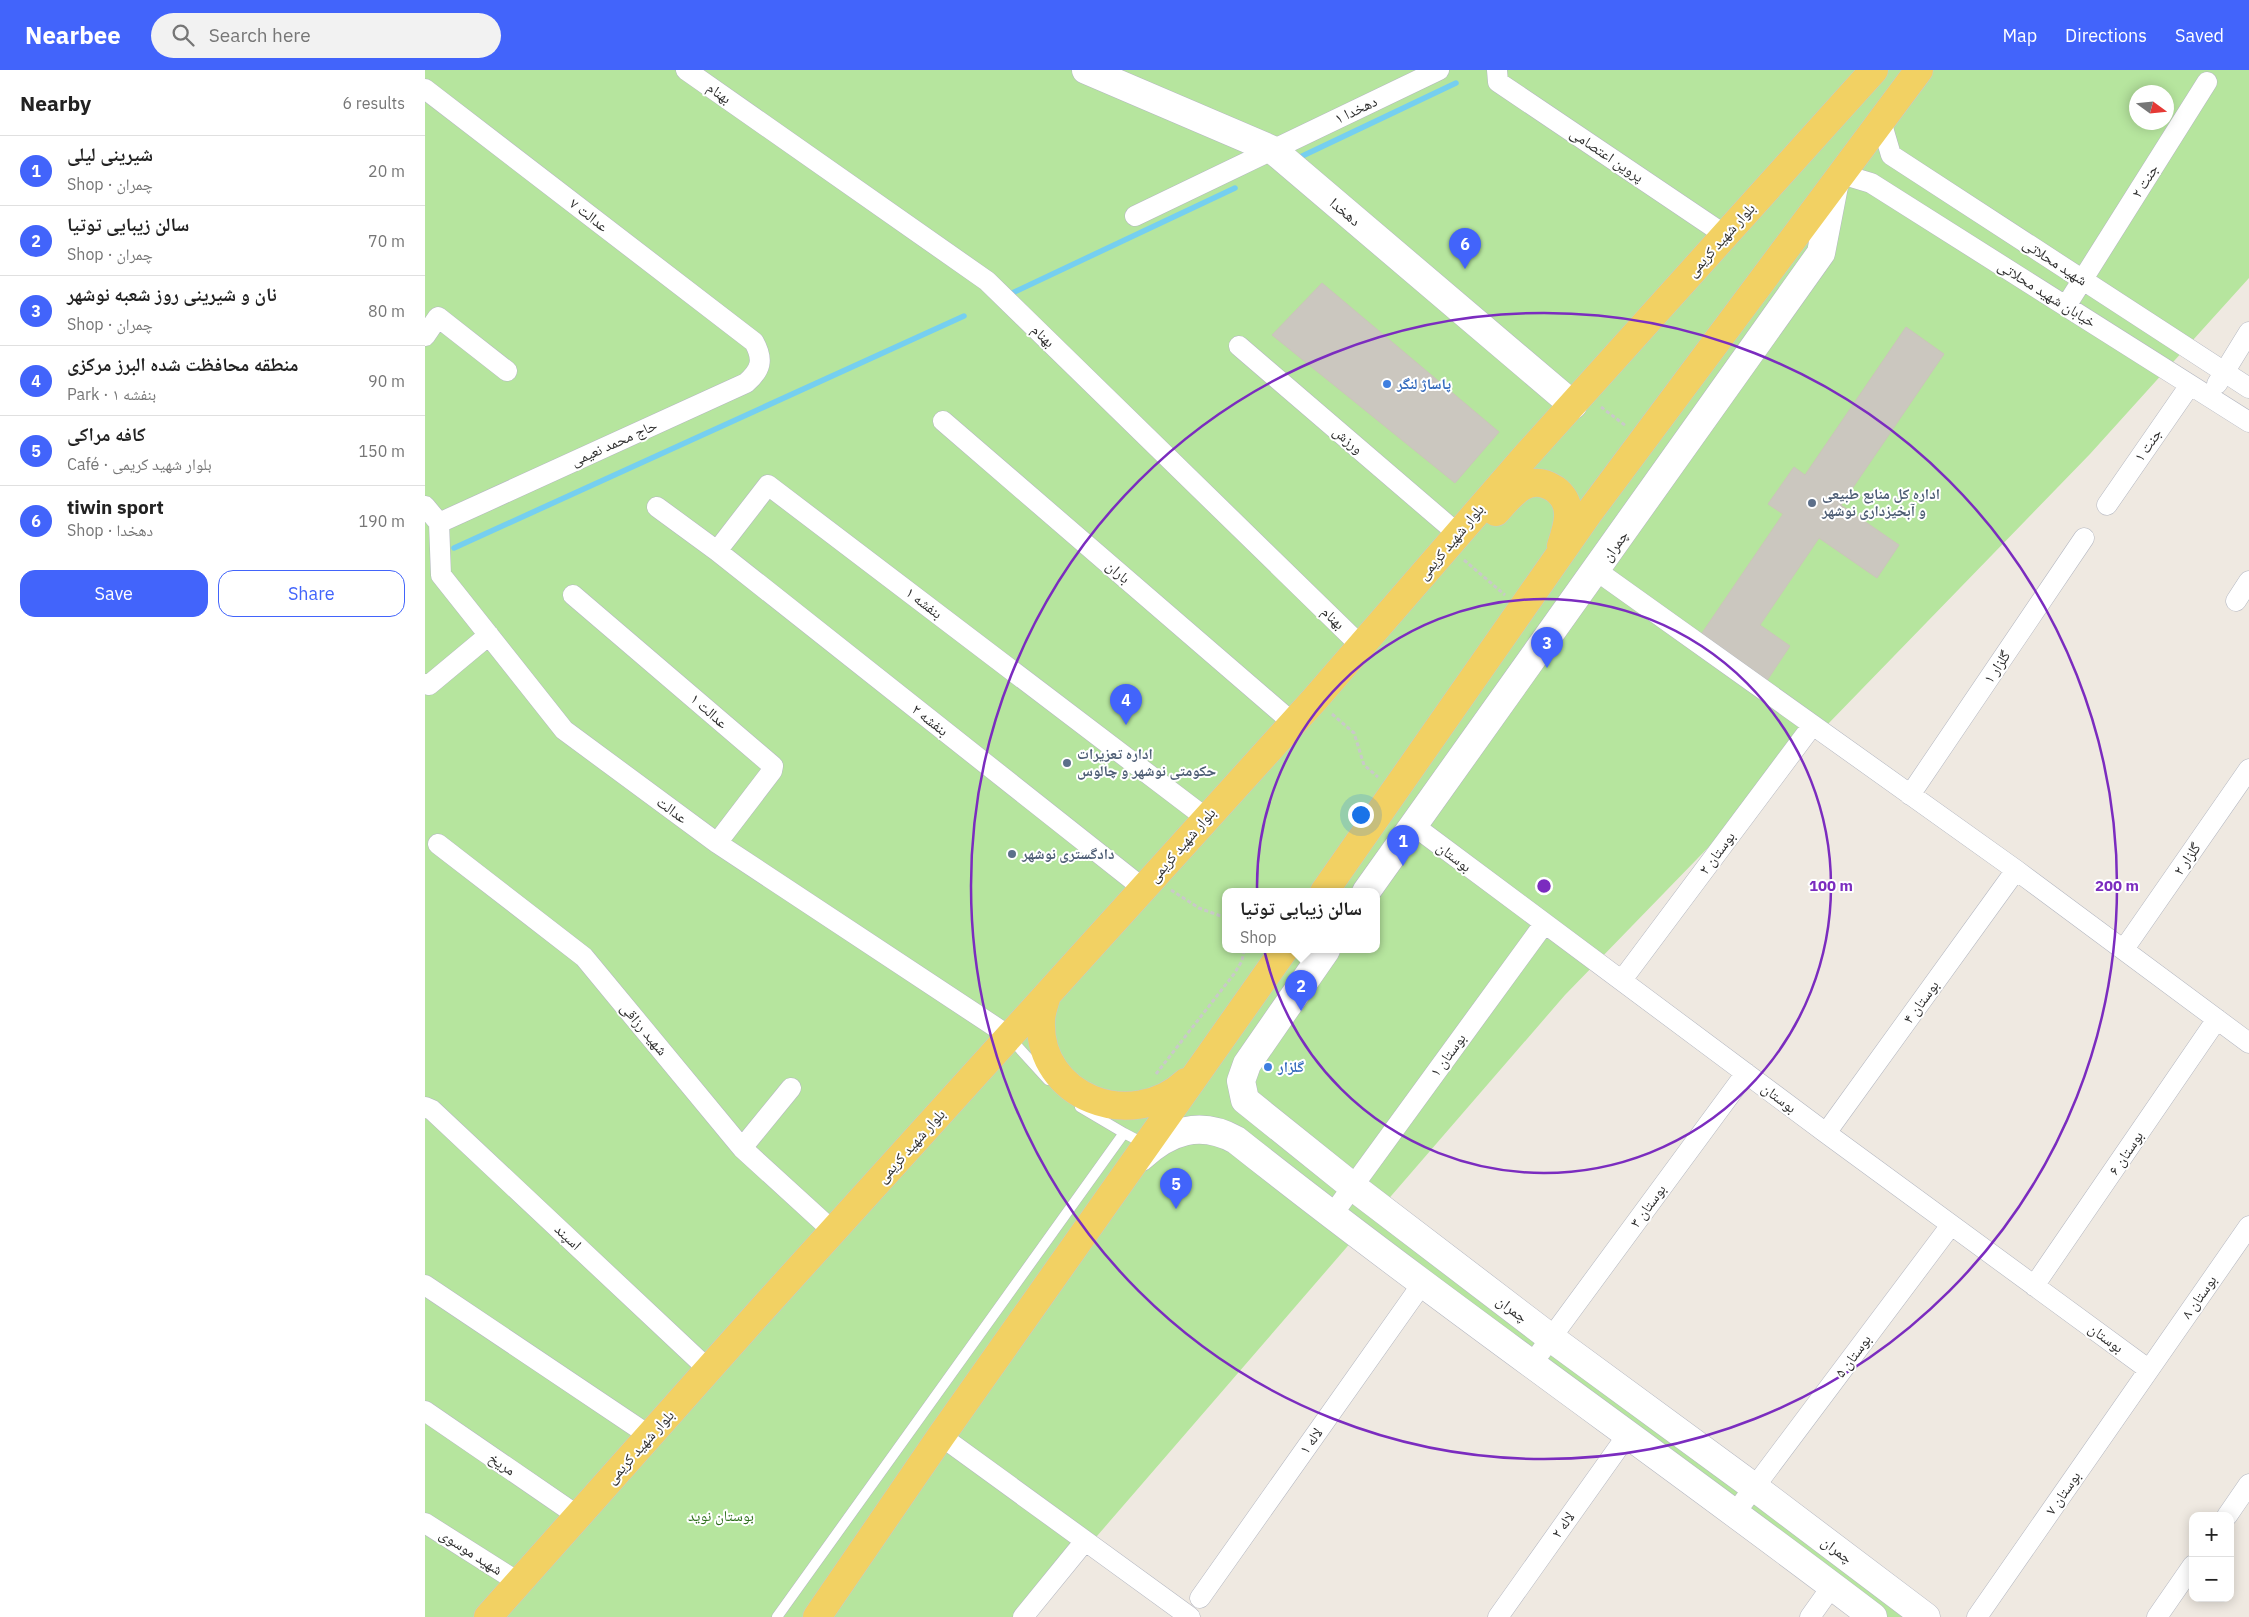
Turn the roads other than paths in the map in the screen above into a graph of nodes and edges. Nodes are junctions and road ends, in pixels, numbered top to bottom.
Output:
1 (686, 70) edge
2 (1086, 70) edge
3 (1439, 70) edge
4 (1497, 70) edge
5 (1873, 70) edge
6 (1919, 70) edge
7 (2207, 82) dead end
8 (425, 88) edge
9 (1881, 121) junction
10 (1273, 150) junction
11 (1837, 180) junction
12 (1135, 216) dead end
13 (2001, 226) junction
14 (1725, 235) junction
15 (1983, 253) junction
16 (2083, 280) junction
17 (2066, 306) junction
18 (2249, 332) edge
19 (425, 336) edge
20 (754, 342) joint
21 (1239, 346) dead end
22 (507, 370) dead end
23 (2224, 372) junction
24 (2190, 384) junction
25 (2249, 388) edge
26 (2209, 397) junction
27 (1573, 405) junction
28 (943, 421) dead end
29 (2249, 422) edge
30 (2107, 505) dead end
31 (425, 506) edge
32 (657, 507) dead end
33 (439, 523) junction
34 (1458, 534) junction
35 (2084, 538) dead end
36 (717, 551) junction
37 (1557, 559) junction
38 (1597, 571) junction
39 (1424, 575) junction
40 (2249, 581) edge
41 (573, 594) dead end
42 (2236, 601) dead end
43 (489, 635) junction
44 (1361, 646) junction
45 (425, 684) edge
46 (1293, 723) junction
47 (1812, 726) junction
48 (2249, 769) edge
49 (1910, 796) junction
50 (1206, 818) junction
51 (1413, 825) junction
52 (717, 843) junction
53 (438, 844) dead end
54 (2016, 870) junction
55 (1149, 883) junction
56 (1327, 888) edge
57 (1369, 888) edge
58 (1544, 924) junction
59 (2124, 950) junction
60 (1282, 953) edge
61 (1324, 953) edge
62 (1621, 980) junction
63 (1047, 994) junction
64 (2217, 1019) junction
65 (1009, 1036) junction
66 (2249, 1043) edge
67 (1201, 1068) junction
68 (1746, 1073) junction
69 (791, 1088) dead end
70 (1056, 1089) dead end
71 (1074, 1103) dead end
72 (425, 1107) edge
73 (1826, 1133) junction
74 (1136, 1147) junction
75 (742, 1148) junction
76 (1352, 1186) junction
77 (1332, 1215) junction
78 (1951, 1225) junction
79 (2249, 1226) edge
80 (834, 1232) junction
81 (1422, 1284) junction
82 (425, 1285) edge
83 (2034, 1286) junction
84 (1551, 1338) junction
85 (1531, 1365) junction
86 (2149, 1369) junction
87 (709, 1370) junction
88 (425, 1411) edge
89 (1627, 1434) junction
90 (650, 1436) junction
91 (941, 1436) junction
92 (2249, 1484) edge
93 (1755, 1487) junction
94 (2230, 1512) edge
95 (1735, 1513) junction
96 (578, 1516) junction
97 (425, 1523) edge
98 (1085, 1540) junction
99 (2189, 1571) edge
100 (518, 1582) junction
101 (1832, 1586) junction
102 (1200, 1598) dead end
103 (488, 1617) edge
104 (777, 1617) edge
105 (817, 1617) edge
106 (1023, 1617) edge
107 (1190, 1617) edge
108 (1498, 1617) edge
109 (1810, 1617) edge
110 (1873, 1617) edge
111 (1926, 1617) edge
112 (1977, 1617) edge
113 (2157, 1617) edge

1 - 44 street, بهنام
2 - 10 street, دهخدا
3 - 10 street, دهخدا ۱
4 - 14 street, پروین اعتصامی
5 - 14 main road, بلوار شهید کریمی
6 - 9 main road
7 - 16 street, جنت ۲
8 - 20 street, ۷ عدالت
9 - 11 main road
9 - 13 street, شهید محلاتی
10 - 12 street, دهخدا ۱
10 - 27 street, دهخدا
11 - 15 street, خیابان شهید محلاتی
11 - 37 main road
11 - 38 street, چمران
13 - 15 street
13 - 16 street, شهید محلاتی
14 - 27 main road, بلوار شهید کریمی
15 - 17 street, خیابان شهید محلاتی
16 - 17 street, جنت ۲
16 - 23 street, شهید محلاتی
17 - 24 street, خیابان شهید محلاتی
18 - 23 street
19 - 22 street
20 - 33 street, حاج محمد نعیمی
21 - 34 street, ورزش
23 - 25 street, شهید محلاتی
23 - 26 street
24 - 26 street, خیابان شهید محلاتی
24 - 30 street, جنت ۱
26 - 29 street, خیابان شهید محلاتی
27 - 34 main road, بلوار شهید کریمی
28 - 46 street, باران
31 - 33 street
32 - 36 street
33 - 43 street, عدالت
34 - 39 main road, بلوار شهید کریمی
35 - 49 street, گلزار ۱
36 - 50 street, بنفشه ۱
36 - 55 street, بنفشه ۲
37 - 39 main road
37 - 56 main road
38 - 47 street
38 - 51 street, چمران
39 - 44 main road, بلوار شهید کریمی
40 - 42 street
41 - 52 street, عدالت ۱
43 - 45 street
43 - 52 street, عدالت
44 - 46 main road, بلوار شهید کریمی
46 - 50 main road, بلوار شهید کریمی
47 - 49 street
47 - 62 street, بوستان ۲
48 - 59 street, گلزار ۲
49 - 54 street
50 - 55 main road, بلوار شهید کریمی
51 - 57 street, چمران
51 - 58 street, بوستان
52 - 65 street, عدالت
53 - 75 street, شهید رزاقی
54 - 59 street
54 - 73 street, بوستان ۴
55 - 63 main road, بلوار شهید کریمی
58 - 62 street, بوستان
58 - 76 street, بوستان ۱
59 - 64 street
60 - 67 main road
61 - 76 street, چمران
62 - 68 street, بوستان
63 - 65 main road, بلوار شهید کریمی
63 - 67 main road
64 - 66 street
64 - 83 street, بوستان ۶
65 - 70 lane
65 - 80 main road, بلوار شهید کریمی
67 - 74 main road
68 - 73 street, بوستان
68 - 84 street, بوستان ۳
69 - 75 street
71 - 74 lane
72 - 87 street, اسپند
73 - 78 street, بوستان
74 - 77 street
74 - 91 main road
74 - 104 lane
75 - 80 street, شهید رزاقی
76 - 77 street, بوستان ۱
76 - 84 street, چمران
77 - 81 street
78 - 83 street, بوستان
78 - 93 street, بوستان ۵
79 - 86 street, بوستان ۸
80 - 87 main road, بلوار شهید کریمی
81 - 85 street
81 - 102 street, لاله ۱
82 - 90 street
83 - 86 street, بوستان
84 - 85 street, بوستان ۳
84 - 93 street, چمران
85 - 89 street
86 - 112 street, بوستان ۷
87 - 90 main road, بلوار شهید کریمی
88 - 96 street, مریخ
89 - 95 street
89 - 108 street, لاله ۲
90 - 96 main road, بلوار شهید کریمی
91 - 98 street
91 - 105 main road
92 - 94 street
93 - 95 street, بوستان ۵
93 - 111 street, چمران
95 - 101 street
96 - 100 main road, بلوار شهید کریمی
97 - 100 street, شهید موسوی
98 - 106 street
98 - 107 street
99 - 113 street
100 - 103 main road, بلوار شهید کریمی
101 - 109 street
101 - 110 street

